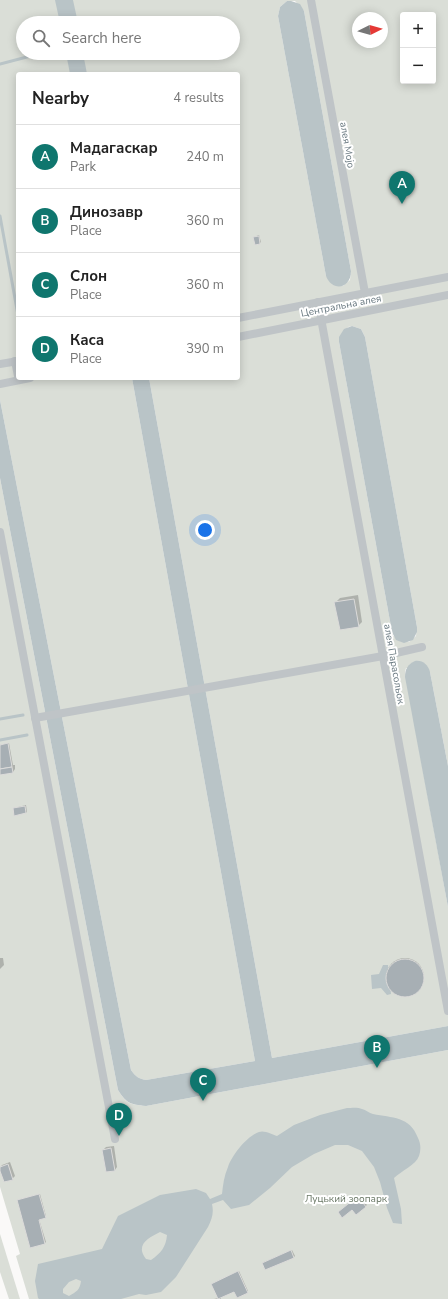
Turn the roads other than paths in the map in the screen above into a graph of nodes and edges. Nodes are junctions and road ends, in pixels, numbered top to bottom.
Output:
1 (311, 0) edge
2 (448, 277) edge
3 (365, 293) junction
4 (448, 295) edge
5 (318, 302) junction
6 (240, 318) edge
7 (321, 320) junction
8 (240, 337) edge
9 (16, 361) edge
10 (0, 364) edge
11 (16, 379) edge
12 (0, 384) edge
13 (0, 532) edge
14 (422, 647) dead end
15 (383, 656) junction
16 (35, 718) junction
17 (448, 1011) edge
18 (115, 1139) dead end

1 - 3 street, алея Mojo
2 - 3 street, Центральна алея
3 - 5 street, Центральна алея
4 - 7 street, Центральна алея
5 - 6 street, Центральна алея
5 - 7 street, алея Парасольок
7 - 8 street, Центральна алея
7 - 15 street, алея Парасольок
9 - 10 street
11 - 12 street
13 - 16 street
14 - 15 street
15 - 16 street
15 - 17 street, алея Парасольок
16 - 18 street

